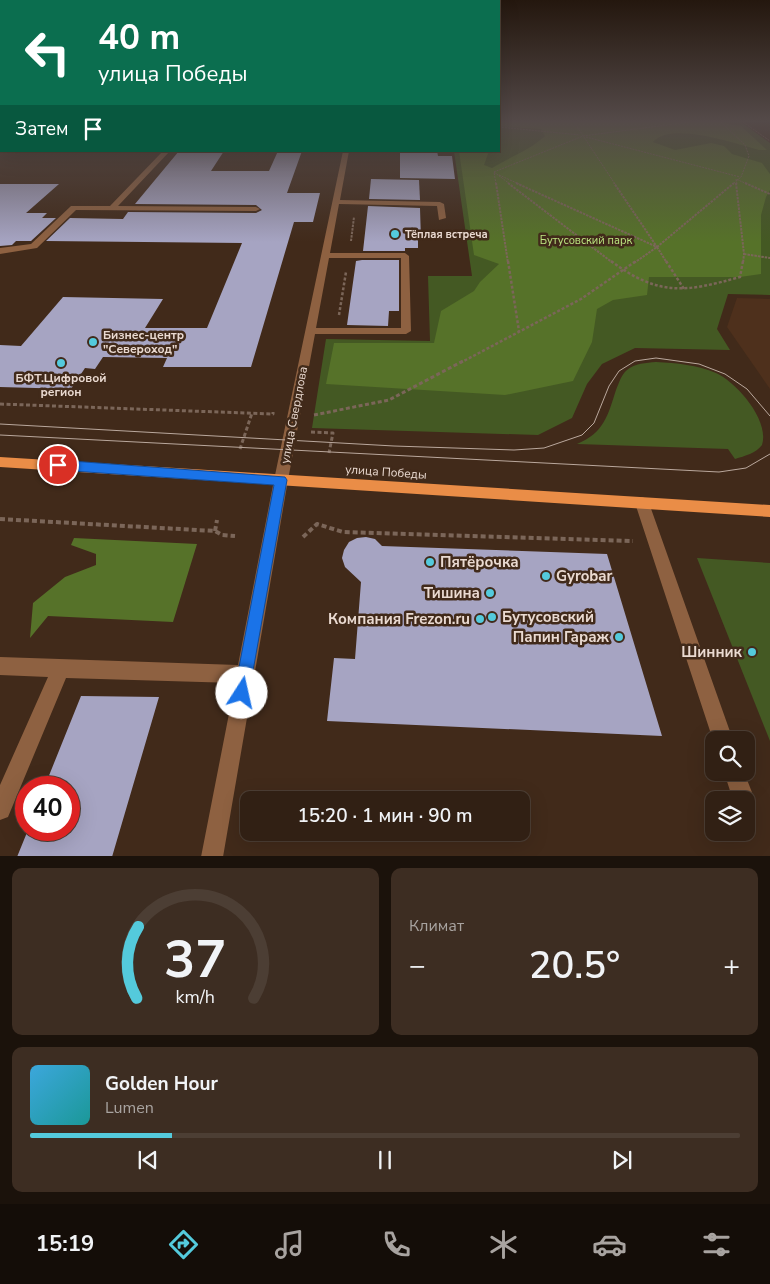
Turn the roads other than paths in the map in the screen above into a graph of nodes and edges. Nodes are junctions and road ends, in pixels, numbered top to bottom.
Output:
1 (156, 162) edge
2 (344, 162) edge
3 (336, 202) junction
4 (112, 208) junction
5 (256, 209) dead end
6 (442, 218) dead end
7 (2, 253) edge
8 (325, 255) junction
9 (310, 330) junction
10 (0, 462) edge
11 (281, 480) junction
12 (642, 503) junction
13 (770, 510) edge
14 (0, 666) edge
15 (61, 669) junction
16 (246, 674) junction
17 (720, 731) edge
18 (0, 809) edge
19 (212, 856) edge

1 - 4 street
2 - 3 street, улица Свердлова
3 - 6 street
3 - 8 street, улица Свердлова
4 - 5 street
4 - 7 street
8 - 9 street, улица Свердлова
8 - 9 street
9 - 11 street, улица Свердлова
10 - 11 main road, улица Победы
11 - 12 main road, улица Победы
11 - 16 street, улица Свердлова
12 - 13 main road, улица Победы
12 - 17 street
14 - 15 street
15 - 16 street
15 - 18 street
16 - 19 street, улица Свердлова

